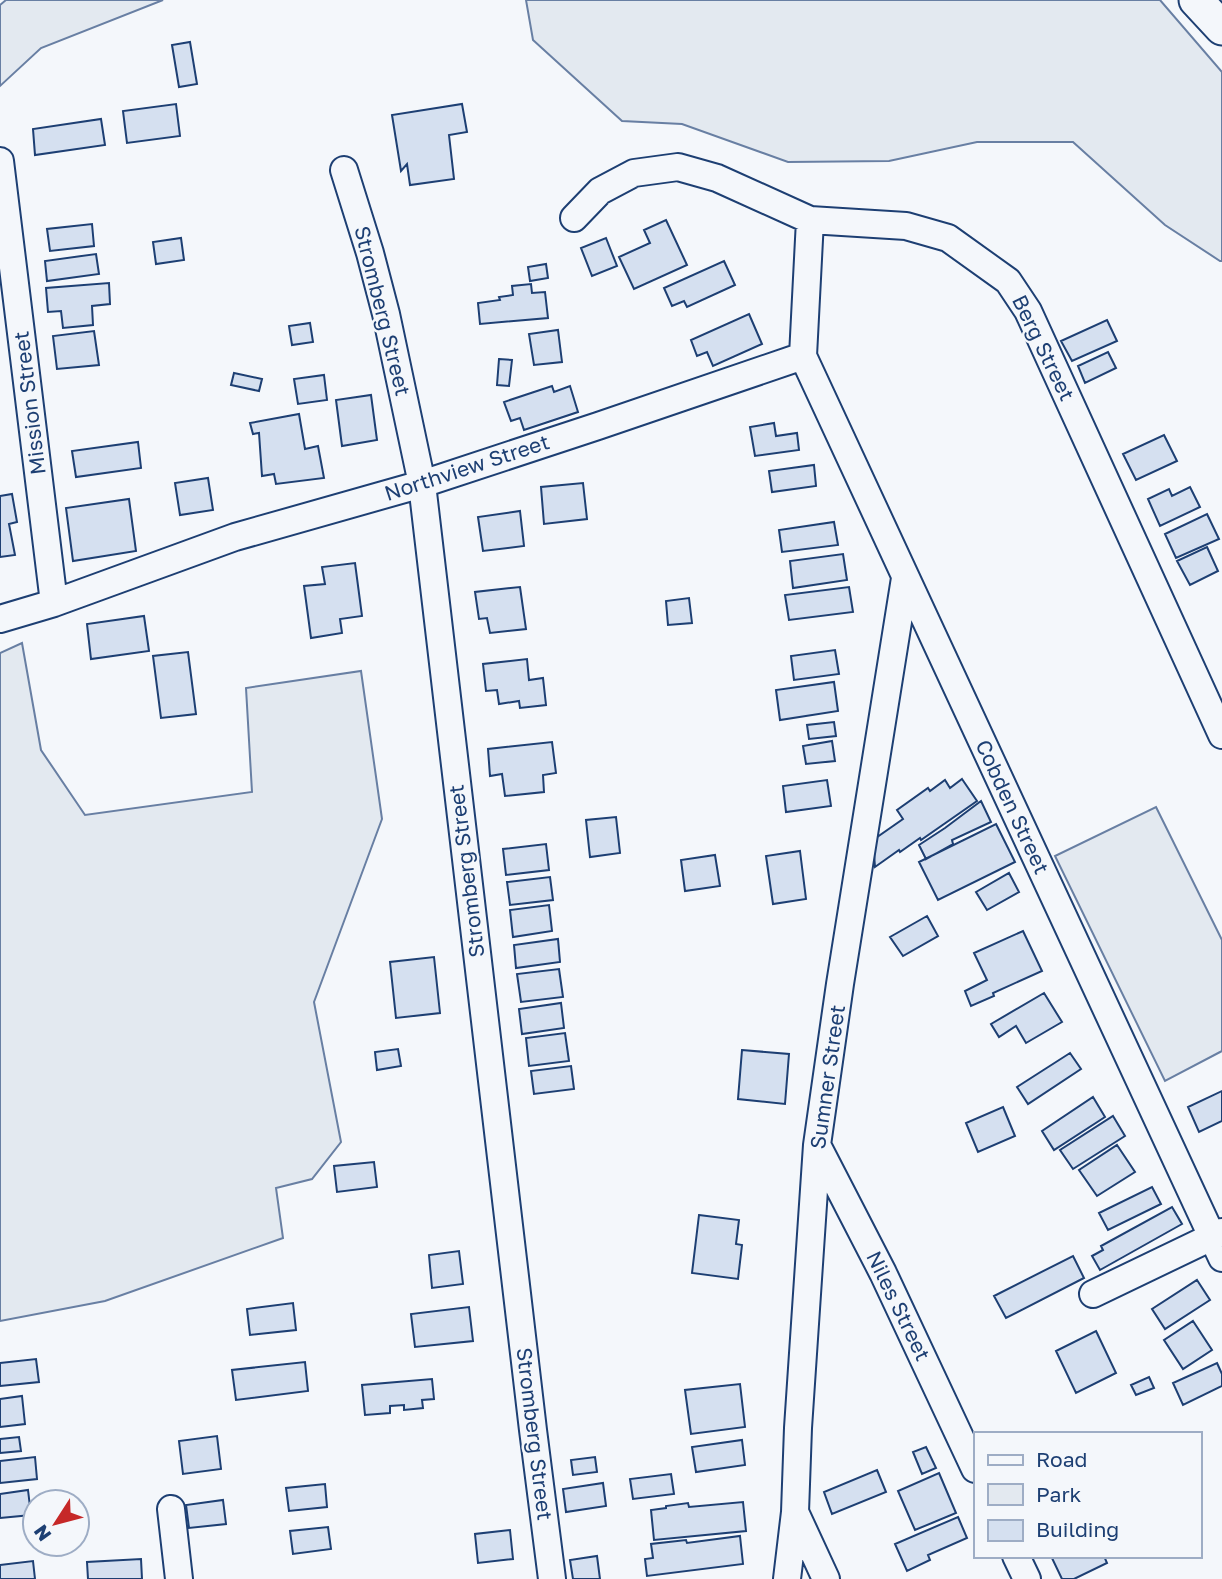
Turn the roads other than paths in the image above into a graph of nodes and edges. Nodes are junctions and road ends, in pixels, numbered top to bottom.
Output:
1 (1196, 0) edge
2 (1222, 28) edge
3 (0, 162) edge
4 (344, 170) dead end
5 (574, 218) dead end
6 (810, 220) junction
7 (803, 356) junction
8 (422, 484) junction
9 (905, 578) junction
10 (54, 603) junction
11 (0, 619) edge
12 (1222, 735) edge
13 (817, 1145) junction
14 (1219, 1242) edge
15 (1094, 1294) dead end
16 (974, 1467) edge
17 (171, 1509) dead end
18 (796, 1512) junction
19 (1017, 1558) edge
20 (179, 1579) edge
21 (552, 1579) edge
22 (787, 1579) edge
23 (826, 1579) edge
24 (1027, 1579) edge

1 - 2 street
3 - 10 street, Mission Street
4 - 8 street, Stromberg Street
5 - 6 street, Berg Street
6 - 7 street
6 - 12 street, Berg Street
7 - 8 street, Northview Street
7 - 9 street, Cobden Street
8 - 10 street, Northview Street
8 - 21 street, Stromberg Street
9 - 13 street, Sumner Street
9 - 14 street, Cobden Street
10 - 11 street, Northview Street
13 - 16 street, Niles Street
13 - 18 street, Sumner Street
14 - 15 street
17 - 20 street
18 - 22 street, Sumner Street
18 - 23 street
19 - 24 street

